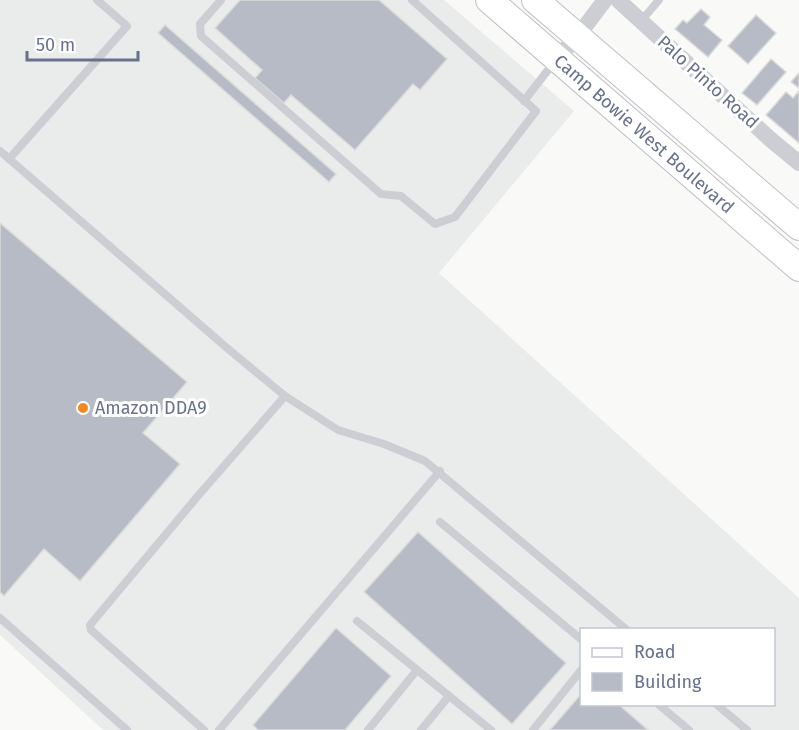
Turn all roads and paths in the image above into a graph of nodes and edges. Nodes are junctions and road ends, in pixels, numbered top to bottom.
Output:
1 (97, 0) edge
2 (221, 0) edge
3 (412, 0) edge
4 (489, 0) edge
5 (535, 0) edge
6 (605, 0) edge
7 (618, 0) edge
8 (659, 0) edge
9 (641, 21) junction
10 (577, 37) junction
11 (557, 58) junction
12 (524, 101) junction
13 (0, 151) edge
14 (9, 159) junction
15 (799, 162) edge
16 (799, 227) edge
17 (799, 268) edge
18 (285, 396) junction
19 (440, 471) junction
20 (440, 522) dead end
21 (0, 618) edge
22 (357, 621) dead end
23 (625, 628) edge
24 (580, 638) edge
25 (417, 670) junction
26 (580, 671) edge
27 (449, 696) junction
28 (659, 706) edge
29 (718, 706) edge
30 (127, 730) edge
31 (204, 730) edge
32 (219, 730) edge
33 (368, 730) edge
34 (421, 730) edge
35 (491, 730) edge
36 (533, 730) edge
37 (689, 730) edge
38 (747, 730) edge

1 - 14 lane
2 - 12 lane
3 - 12 lane
4 - 11 main road, Camp Bowie West Boulevard
5 - 10 main road, Camp Bowie West Boulevard
6 - 10 street
7 - 9 street, Palo Pinto Road
8 - 9 lane
9 - 15 street, Palo Pinto Road
10 - 11 street
10 - 16 main road, Camp Bowie West Boulevard
11 - 12 lane
11 - 17 main road, Camp Bowie West Boulevard
13 - 14 lane
14 - 18 lane
18 - 19 lane
18 - 31 lane
19 - 23 lane
19 - 32 lane
20 - 24 lane
21 - 30 lane
22 - 25 lane
25 - 27 lane
25 - 33 lane
26 - 36 lane
27 - 34 lane
27 - 35 lane
28 - 37 lane
29 - 38 lane

